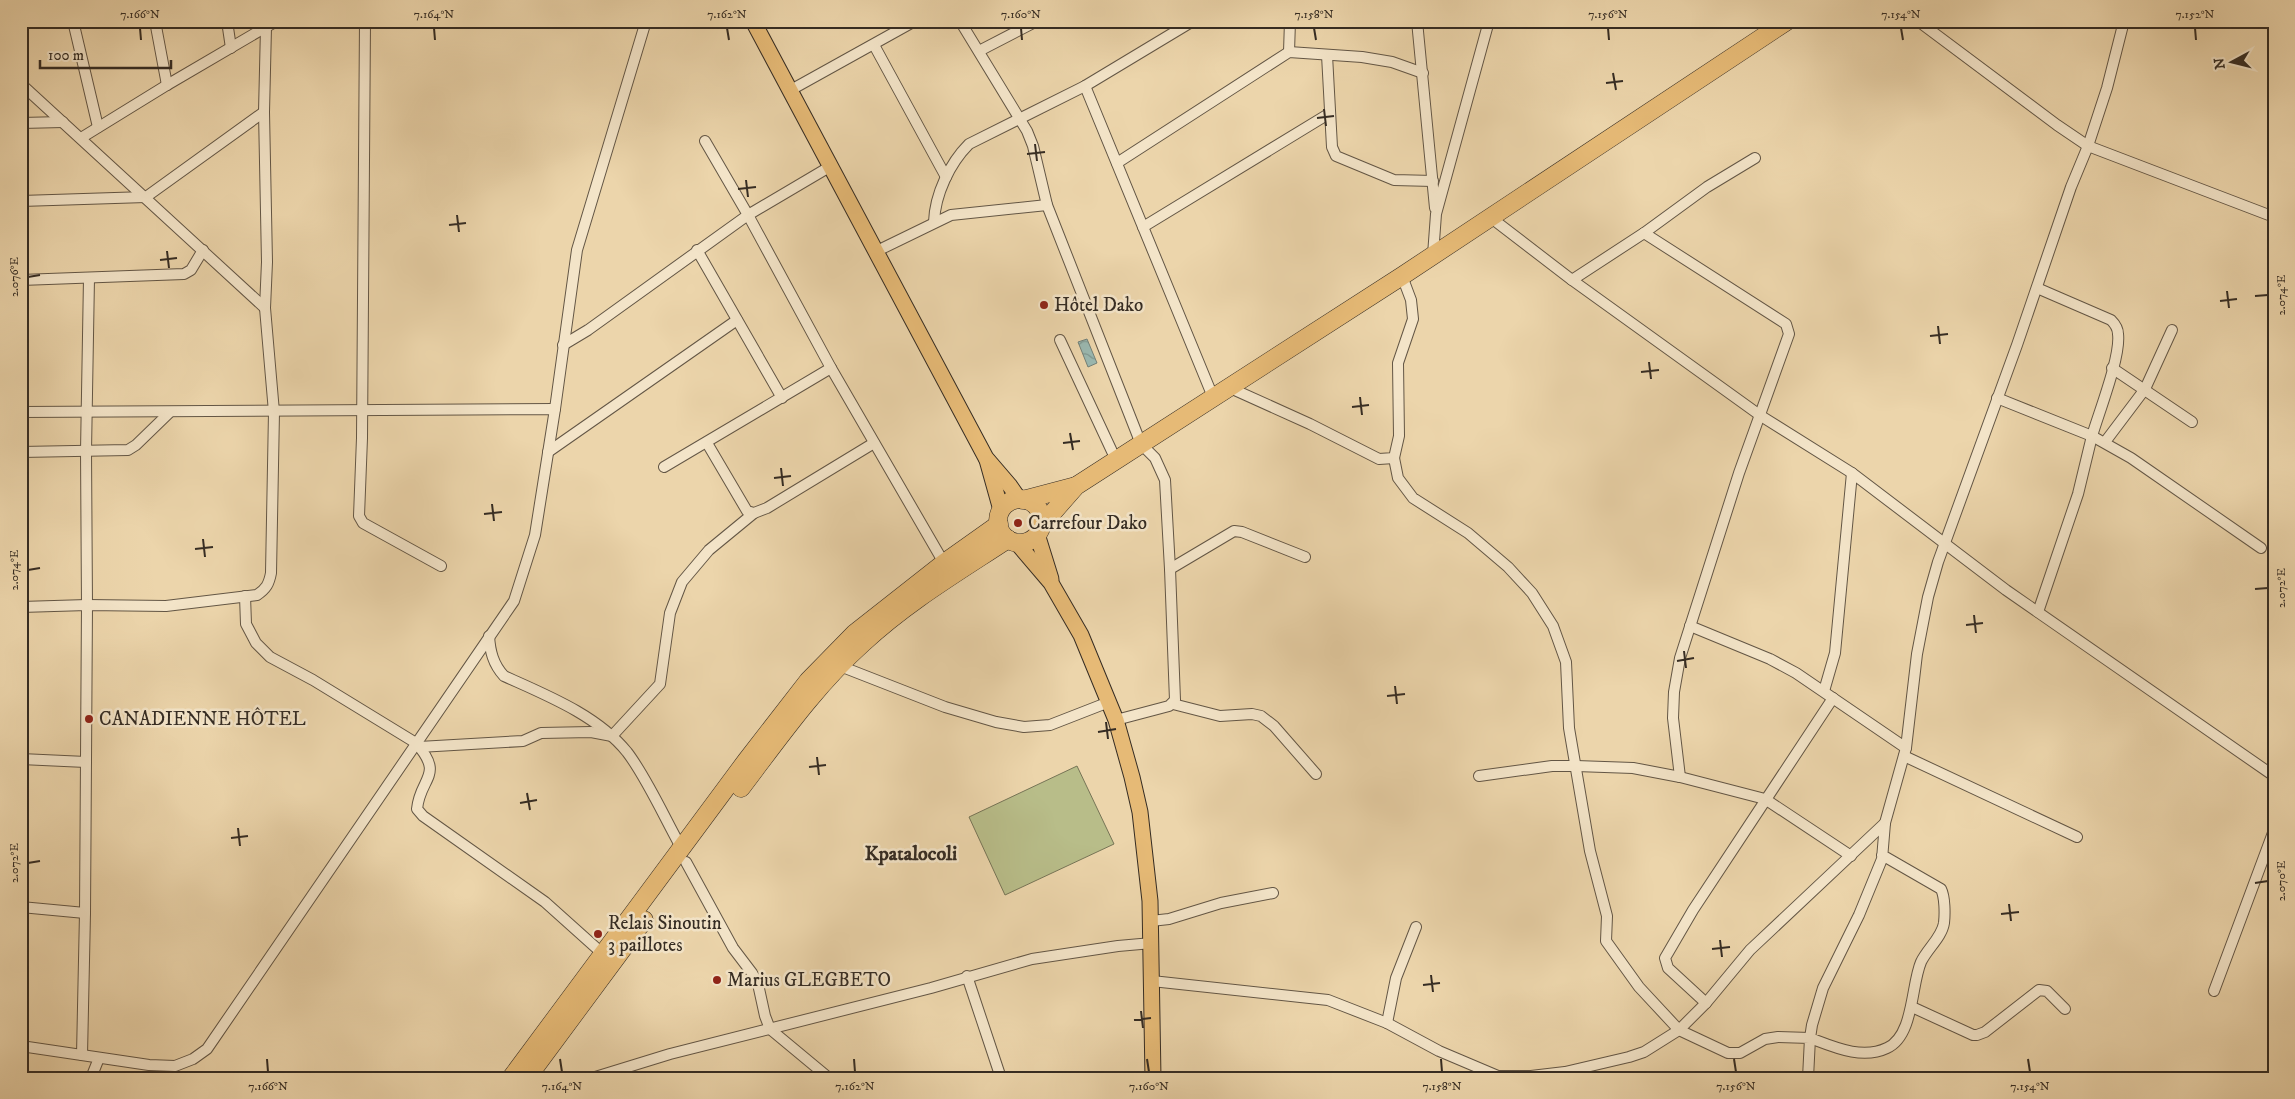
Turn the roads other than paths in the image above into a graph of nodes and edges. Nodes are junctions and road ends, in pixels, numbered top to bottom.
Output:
1 (73, 21) edge
2 (155, 21) edge
3 (227, 21) edge
4 (277, 21) edge
5 (365, 21) edge
6 (646, 21) edge
7 (753, 21) edge
8 (915, 21) edge
9 (960, 21) edge
10 (1037, 21) edge
11 (1193, 21) edge
12 (1290, 21) edge
13 (1417, 21) edge
14 (1489, 21) edge
15 (1787, 21) edge
16 (1918, 21) edge
17 (2124, 21) edge
18 (266, 27) junction
19 (874, 45) junction
20 (231, 48) junction
21 (979, 51) junction
22 (1289, 52) junction
23 (1327, 55) junction
24 (1422, 73) junction
25 (21, 84) edge
26 (166, 85) junction
27 (1085, 86) junction
28 (789, 91) junction
29 (264, 112) junction
30 (1330, 113) junction
31 (1019, 119) junction
32 (63, 122) junction
33 (21, 123) edge
34 (98, 127) junction
35 (81, 138) junction
36 (705, 141) dead end
37 (2088, 146) junction
38 (1755, 158) dead end
39 (1117, 163) junction
40 (831, 166) junction
41 (946, 177) junction
42 (1433, 181) junction
43 (146, 197) junction
44 (21, 201) edge
45 (1047, 205) junction
46 (1436, 214) junction
47 (748, 216) junction
48 (1490, 216) junction
49 (2274, 217) edge
50 (934, 222) junction
51 (1143, 227) junction
52 (1644, 233) junction
53 (203, 250) junction
54 (697, 250) junction
55 (877, 251) junction
56 (1433, 255) junction
57 (1402, 276) junction
58 (88, 278) junction
59 (21, 280) edge
60 (1572, 280) junction
61 (2037, 288) junction
62 (265, 308) junction
63 (737, 320) junction
64 (2172, 330) dead end
65 (1060, 340) dead end
66 (563, 345) junction
67 (831, 368) junction
68 (2112, 368) junction
69 (1228, 387) junction
70 (2145, 389) junction
71 (1213, 397) junction
72 (782, 398) junction
73 (1997, 398) junction
74 (555, 410) junction
75 (361, 411) junction
76 (21, 412) edge
77 (88, 412) junction
78 (274, 412) junction
79 (169, 413) junction
80 (1761, 416) junction
81 (2192, 422) dead end
82 (2092, 436) junction
83 (2105, 442) junction
84 (707, 443) junction
85 (874, 443) junction
86 (1142, 444) junction
87 (86, 451) junction
88 (21, 452) edge
89 (548, 452) junction
90 (986, 458) junction
91 (1394, 458) junction
92 (1116, 460) junction
93 (664, 467) dead end
94 (1852, 473) junction
95 (1076, 486) junction
96 (1021, 500) junction
97 (754, 513) junction
98 (1006, 529) junction
99 (1039, 530) junction
100 (1944, 543) junction
101 (2261, 548) dead end
102 (1305, 557) dead end
103 (944, 563) junction
104 (441, 566) dead end
105 (1170, 569) junction
106 (1052, 583) junction
107 (245, 596) junction
108 (87, 605) junction
109 (21, 607) edge
110 (2038, 612) junction
111 (1690, 626) junction
112 (489, 636) junction
113 (840, 666) junction
114 (1824, 691) junction
115 (1833, 698) junction
116 (1109, 702) junction
117 (1173, 704) junction
118 (1116, 720) junction
119 (612, 736) junction
120 (418, 745) junction
121 (1905, 752) junction
122 (21, 759) edge
123 (86, 762) junction
124 (1576, 766) junction
125 (1316, 774) dead end
126 (1479, 776) dead end
127 (1680, 776) junction
128 (2274, 776) edge
129 (1765, 799) junction
130 (1885, 823) junction
131 (2274, 830) edge
132 (2077, 837) dead end
133 (684, 855) junction
134 (1850, 856) junction
135 (1882, 856) junction
136 (1272, 893) dead end
137 (21, 907) edge
138 (85, 913) junction
139 (1151, 921) junction
140 (1416, 926) dead end
141 (1152, 943) junction
142 (603, 954) junction
143 (967, 976) junction
144 (1152, 981) junction
145 (2214, 991) dead end
146 (1706, 1003) junction
147 (1912, 1007) junction
148 (2065, 1010) dead end
149 (1387, 1023) junction
150 (770, 1029) junction
151 (1679, 1030) junction
152 (1810, 1038) junction
153 (21, 1046) edge
154 (82, 1055) junction
155 (98, 1058) junction
156 (1498, 1077) edge
157 (91, 1078) edge
158 (511, 1078) edge
159 (526, 1078) edge
160 (592, 1078) edge
161 (829, 1078) edge
162 (1001, 1078) edge
163 (1153, 1078) edge
164 (1808, 1078) edge

1 - 34 street
2 - 26 street
3 - 20 street
4 - 18 street
5 - 75 street
6 - 66 street
7 - 28 main road
8 - 19 street
9 - 21 street
10 - 21 street
11 - 27 street
12 - 22 street
13 - 24 street
14 - 46 street
15 - 48 highway
16 - 37 street
17 - 37 street
18 - 20 street
18 - 29 street
19 - 28 street
19 - 41 street
20 - 26 street
21 - 31 street
22 - 23 street
22 - 39 street
23 - 24 street
23 - 30 street
24 - 42 street
25 - 32 street
26 - 34 street
27 - 31 street
27 - 39 street
28 - 40 main road
29 - 43 street
29 - 62 street
30 - 42 street
30 - 51 street
31 - 41 street
31 - 45 street
32 - 33 street
32 - 35 street
34 - 35 street
35 - 43 street
36 - 47 street
37 - 49 street
37 - 61 street
38 - 52 street
39 - 51 street
40 - 47 street
40 - 55 main road
41 - 50 street
42 - 46 street
43 - 44 street
43 - 53 street
45 - 50 street
45 - 86 street
46 - 56 street
47 - 54 street
47 - 67 street
48 - 56 highway
48 - 60 street
50 - 55 street
51 - 71 street
52 - 60 street
52 - 80 street
53 - 58 street
53 - 62 street
54 - 63 street
54 - 66 street
55 - 90 main road
56 - 57 highway
57 - 69 highway
57 - 91 street
58 - 59 street
58 - 77 street
60 - 80 street
61 - 68 street
61 - 73 street
62 - 78 street
63 - 72 street
63 - 89 street
64 - 70 street
65 - 92 street
66 - 74 street
67 - 72 street
67 - 85 street
68 - 70 street
68 - 82 street
69 - 71 highway
69 - 91 street
70 - 81 street
70 - 83 street
71 - 86 highway
72 - 84 street
73 - 82 street
73 - 100 street
74 - 75 street
74 - 89 street
75 - 78 street
75 - 104 street
76 - 77 street
77 - 79 street
77 - 87 street
78 - 79 street
78 - 107 street
79 - 87 street
80 - 94 street
80 - 111 street
82 - 83 street
82 - 110 street
83 - 101 street
84 - 93 street
84 - 97 street
85 - 97 street
85 - 103 street
86 - 92 highway
86 - 105 street
87 - 88 street
87 - 108 street
89 - 112 street
90 - 96 main road
90 - 98 main road
91 - 124 street
92 - 95 highway
94 - 100 street
94 - 114 street
95 - 96 highway
95 - 99 highway
96 - 98 highway
96 - 99 highway
97 - 119 street
98 - 99 highway
98 - 103 highway
98 - 106 main road
98 - 113 highway
99 - 106 main road
100 - 110 street
100 - 121 street
102 - 105 street
103 - 133 highway
105 - 117 street
106 - 116 main road
107 - 108 street
107 - 120 street
108 - 109 street
108 - 123 street
110 - 128 street
111 - 114 street
111 - 127 street
112 - 119 street
112 - 120 street
113 - 116 street
113 - 133 highway
114 - 115 street
115 - 121 street
115 - 129 street
116 - 118 main road
117 - 118 street
117 - 125 street
118 - 139 main road
119 - 120 street
119 - 133 street
120 - 142 street
120 - 155 street
121 - 130 street
121 - 132 street
122 - 123 street
123 - 138 street
124 - 126 street
124 - 127 street
124 - 151 street
127 - 129 street
129 - 134 street
129 - 146 street
130 - 134 street
130 - 135 street
131 - 145 street
133 - 142 highway
133 - 150 street
133 - 159 highway
134 - 146 street
135 - 147 street
135 - 152 street
136 - 139 street
137 - 138 street
138 - 154 street
139 - 141 main road
140 - 149 street
141 - 143 street
141 - 144 main road
142 - 158 highway
143 - 150 street
143 - 162 street
144 - 149 street
144 - 163 main road
146 - 151 street
147 - 148 street
147 - 152 street
149 - 156 street
150 - 160 street
150 - 161 street
151 - 152 street
151 - 156 street
152 - 164 street
153 - 154 street
154 - 155 street
155 - 157 street

